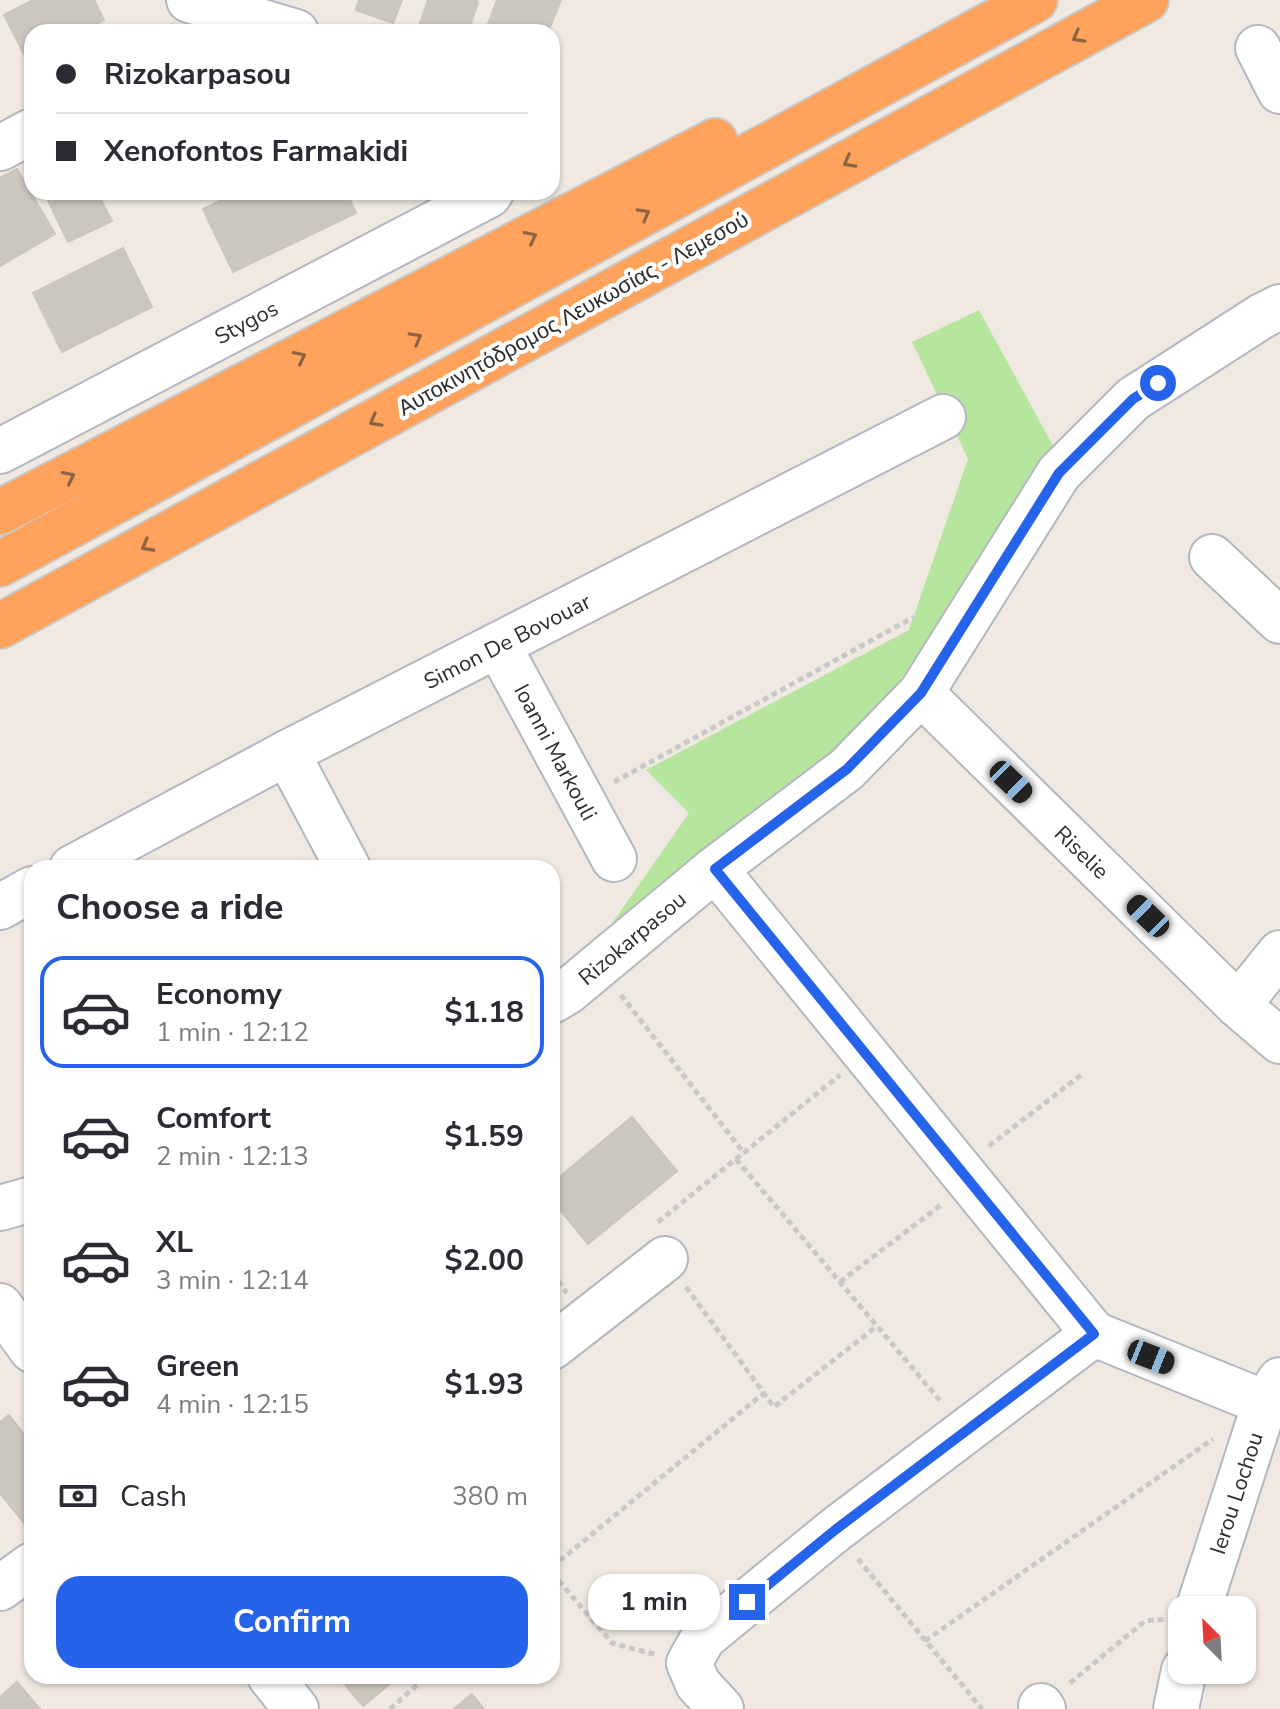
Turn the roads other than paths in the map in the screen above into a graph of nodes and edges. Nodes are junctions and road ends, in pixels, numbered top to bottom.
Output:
1 (189, 0) edge
2 (987, 0) edge
3 (1035, 0) edge
4 (1146, 0) edge
5 (178, 24) edge
6 (269, 24) edge
7 (1258, 48) dead end
8 (1280, 91) edge
9 (24, 135) edge
10 (0, 148) edge
11 (479, 200) edge
12 (1274, 321) edge
13 (943, 417) dead end
14 (225, 443) junction
15 (0, 451) edge
16 (0, 512) edge
17 (0, 544) edge
18 (1212, 557) dead end
19 (0, 564) edge
20 (1280, 621) edge
21 (0, 626) edge
22 (498, 645) junction
23 (921, 693) junction
24 (287, 753) junction
25 (614, 859) dead end
26 (87, 860) edge
27 (344, 860) edge
28 (715, 869) junction
29 (24, 894) edge
30 (0, 907) edge
31 (1280, 953) edge
32 (560, 996) edge
33 (1238, 1005) junction
34 (1280, 1041) edge
35 (24, 1201) edge
36 (0, 1208) edge
37 (665, 1259) road end
38 (0, 1306) edge
39 (1094, 1334) junction
40 (24, 1339) edge
41 (560, 1341) edge
42 (1273, 1391) edge
43 (24, 1571) edge
44 (0, 1588) edge
45 (1191, 1596) edge
46 (276, 1684) edge
47 (1181, 1684) edge
48 (296, 1709) edge
49 (721, 1709) edge
50 (1176, 1709) edge

1 - 5 street
1 - 6 street
16 -> 2 highway
14 -> 3 highway
4 -> 21 highway, Αυτοκινητόδρομος Λευκωσίας - Λεμεσού
7 - 8 street
9 - 10 street
11 - 15 street, Stygos
12 - 23 street, Rizokarpasou
13 - 22 street, Simon De Bovouar
14 - 17 highway
14 - 19 highway
18 - 20 street
22 - 24 street, Simon De Bovouar
22 - 25 street, Ioanni Markouli
23 - 28 street, Rizokarpasou
23 - 33 street, Riselie
24 - 26 street, Simon De Bovouar
24 - 27 street
28 - 32 street, Rizokarpasou
28 - 39 street
29 - 30 street
31 - 33 street
33 - 34 street, Riselie
35 - 36 street
37 - 41 street
38 - 40 street
39 - 42 street
39 - 49 street
42 - 45 street, Ierou Lochou
43 - 44 street
46 - 48 street
47 - 50 street

